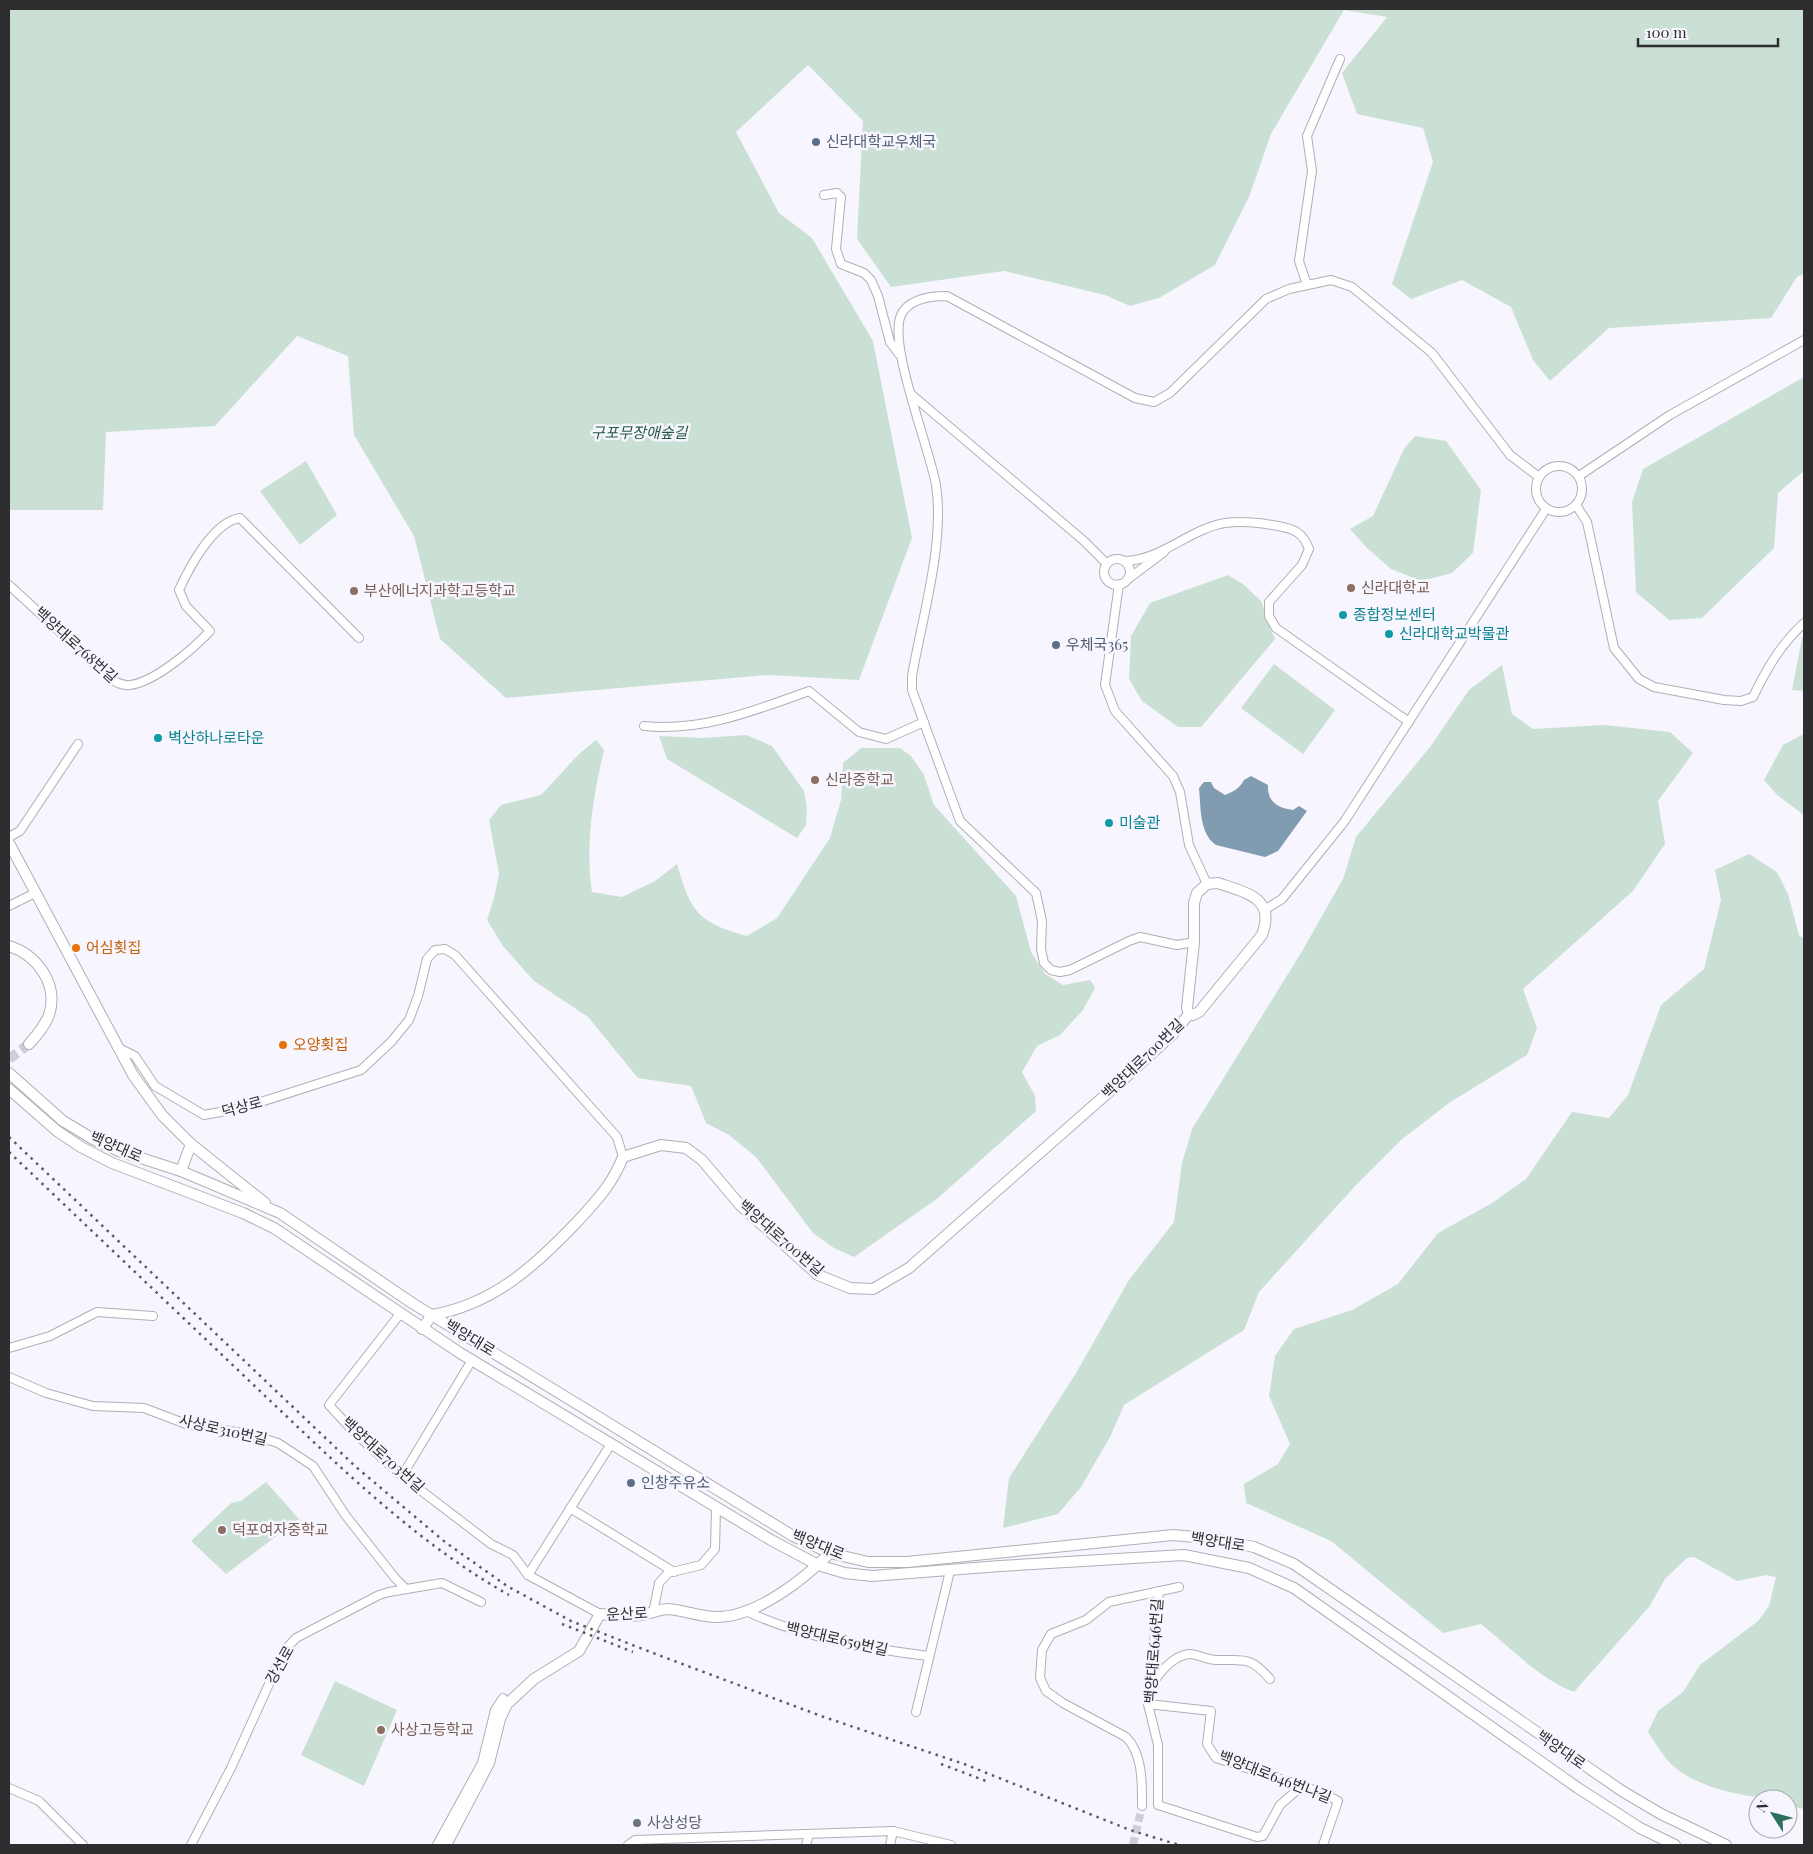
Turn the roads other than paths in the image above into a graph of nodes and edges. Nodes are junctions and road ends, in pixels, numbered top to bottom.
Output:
1 (1340, 59) dead end
2 (824, 195) dead end
3 (1307, 285) junction
4 (1804, 340) edge
5 (899, 354) junction
6 (911, 394) junction
7 (1579, 476) junction
8 (1539, 477) junction
9 (1576, 505) junction
10 (1546, 509) junction
11 (1168, 548) junction
12 (1125, 561) junction
13 (1107, 564) junction
14 (1128, 579) junction
15 (1119, 584) junction
16 (9, 586) edge
17 (1804, 622) edge
18 (359, 638) dead end
19 (924, 722) junction
20 (1409, 722) junction
21 (644, 726) dead end
22 (78, 744) dead end
23 (9, 837) edge
24 (9, 843) edge
25 (1207, 884) junction
26 (35, 893) junction
27 (9, 906) edge
28 (1266, 909) junction
29 (1194, 942) junction
30 (9, 946) edge
31 (1189, 1014) junction
32 (29, 1044) tunnel mouth
33 (116, 1046) junction
34 (9, 1073) edge
35 (9, 1088) edge
36 (191, 1144) junction
37 (622, 1157) junction
38 (181, 1171) junction
39 (280, 1213) junction
40 (400, 1314) junction
41 (432, 1315) junction
42 (153, 1316) dead end
43 (422, 1329) junction
44 (9, 1348) edge
45 (472, 1360) junction
46 (9, 1377) edge
47 (611, 1444) junction
48 (402, 1476) junction
49 (570, 1508) junction
50 (716, 1508) junction
51 (830, 1553) junction
52 (818, 1566) junction
53 (950, 1571) junction
54 (674, 1572) junction
55 (528, 1574) junction
56 (1180, 1587) dead end
57 (406, 1588) junction
58 (1158, 1591) junction
59 (481, 1602) dead end
60 (748, 1612) junction
61 (653, 1613) junction
62 (600, 1614) junction
63 (928, 1656) junction
64 (1270, 1678) dead end
65 (503, 1698) dead end
66 (1148, 1704) junction
67 (916, 1712) dead end
68 (1302, 1786) junction
69 (9, 1788) edge
70 (1142, 1806) tunnel mouth
71 (893, 1831) junction
72 (809, 1834) junction
73 (726, 1836) junction
74 (83, 1845) edge
75 (191, 1845) edge
76 (437, 1845) edge
77 (446, 1845) edge
78 (628, 1845) edge
79 (723, 1845) edge
80 (806, 1845) edge
81 (890, 1845) edge
82 (952, 1845) edge
83 (1323, 1845) edge
84 (1675, 1845) edge
85 (1726, 1845) edge

1 - 3 street
2 - 5 street
3 - 5 street
3 - 8 street
4 - 7 street
5 - 6 street
6 - 13 street
6 - 19 street
7 - 8 street
7 - 9 street
8 - 10 street
9 - 10 street
9 - 17 street
10 - 20 street
11 - 12 street
11 - 14 street
11 - 20 street
12 - 13 street
12 - 14 street
13 - 15 street
14 - 15 street
15 - 25 street
16 - 18 street, 백양대로768번길
19 - 21 street
19 - 29 street
20 - 28 street
22 - 23 street
24 - 26 main road
25 - 28 main road
25 - 29 main road
26 - 27 street
26 - 33 main road
28 - 31 main road, 백양대로700번길
29 - 31 main road
30 - 32 main road
31 - 37 main road, 백양대로700번길
33 - 36 main road
33 - 37 street, 덕상로
34 - 38 main road, 백양대로
35 - 40 main road, 백양대로
36 - 38 main road
36 - 39 main road
37 - 41 main road
38 - 39 main road, 백양대로
39 - 41 main road, 백양대로
40 - 43 main road, 백양대로
40 - 48 street, 백양대로703번길
41 - 43 main road
41 - 51 main road, 백양대로
42 - 44 street
43 - 45 main road, 백양대로
45 - 47 main road, 백양대로
45 - 48 street, 백양대로
46 - 57 street, 사상로310번길
47 - 49 street
47 - 50 main road, 백양대로
48 - 55 street, 백양대로703번길
49 - 54 street
49 - 55 street
50 - 52 main road, 백양대로
50 - 54 street
51 - 52 main road, 운산로
51 - 85 main road, 백양대로
52 - 53 main road, 백양대로
52 - 60 main road, 운산로
53 - 63 street
53 - 84 main road, 백양대로
54 - 61 street
55 - 62 street, 백양대로703번길
56 - 58 street
57 - 59 street, 강선로
57 - 75 street, 강선로
58 - 66 street, 백양대로646번길
58 - 70 street
60 - 61 main road, 운산로
60 - 63 street, 백양대로659번길
61 - 62 main road, 운산로
62 - 77 main road, 운산로
63 - 67 street
64 - 66 street
65 - 76 street
66 - 68 street, 백양대로646번나길
66 - 68 street, 백양대로646번길
68 - 83 street, 백양대로646번나길
69 - 74 street
71 - 72 street
71 - 81 street
71 - 82 street
72 - 73 street
72 - 80 street
73 - 78 street
73 - 79 street

